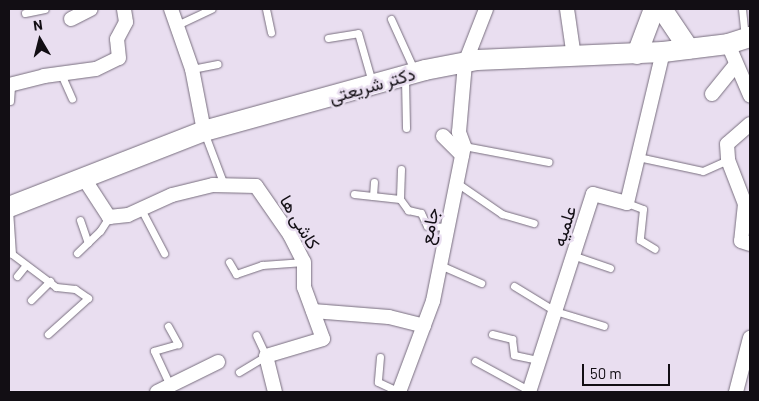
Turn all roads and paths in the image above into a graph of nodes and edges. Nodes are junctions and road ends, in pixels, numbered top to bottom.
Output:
1 (45, 9) edge
2 (91, 9) edge
3 (124, 9) edge
4 (170, 9) edge
5 (211, 9) edge
6 (266, 9) edge
7 (486, 9) edge
8 (567, 9) edge
9 (654, 9) edge
10 (662, 9) edge
11 (742, 9) edge
12 (25, 14) dead end
13 (391, 19) dead end
14 (71, 20) dead end
15 (177, 24) junction
16 (271, 32) dead end
17 (328, 38) dead end
18 (741, 40) edge
19 (689, 49) junction
20 (664, 52) junction
21 (637, 54) junction
22 (574, 57) junction
23 (465, 63) junction
24 (218, 64) dead end
25 (735, 66) junction
26 (192, 69) junction
27 (61, 74) junction
28 (410, 74) junction
29 (373, 84) junction
30 (10, 85) edge
31 (712, 94) dead end
32 (750, 96) edge
33 (72, 99) dead end
34 (10, 101) dead end
35 (750, 124) edge
36 (406, 128) dead end
37 (204, 131) junction
38 (443, 136) dead end
39 (463, 150) junction
40 (638, 157) junction
41 (728, 160) junction
42 (549, 162) dead end
43 (401, 169) dead end
44 (82, 177) junction
45 (374, 182) dead end
46 (456, 182) junction
47 (224, 186) junction
48 (354, 194) dead end
49 (373, 196) junction
50 (400, 199) junction
51 (627, 203) junction
52 (9, 209) edge
53 (141, 209) junction
54 (109, 217) junction
55 (80, 220) dead end
56 (534, 223) dead end
57 (448, 227) junction
58 (88, 243) junction
59 (750, 244) edge
60 (655, 249) dead end
61 (77, 253) dead end
62 (164, 253) dead end
63 (575, 256) junction
64 (229, 262) dead end
65 (304, 262) junction
66 (26, 265) junction
67 (440, 265) junction
68 (610, 268) dead end
69 (17, 276) dead end
70 (50, 281) junction
71 (481, 283) dead end
72 (514, 286) dead end
73 (31, 300) dead end
74 (313, 311) junction
75 (555, 311) junction
76 (168, 326) dead end
77 (424, 326) junction
78 (604, 326) dead end
79 (48, 334) dead end
80 (492, 334) dead end
81 (256, 335) dead end
82 (750, 338) edge
83 (266, 356) junction
84 (380, 357) dead end
85 (538, 360) junction
86 (475, 361) dead end
87 (218, 362) dead end
88 (239, 372) dead end
89 (170, 386) junction
90 (271, 391) edge
91 (157, 392) edge
92 (400, 392) edge
93 (530, 392) edge
94 (736, 392) edge

1 - 12 lane
2 - 14 street
3 - 27 street
4 - 15 street
5 - 15 lane
6 - 16 lane
7 - 23 street, جامع
8 - 22 street
9 - 21 main road
10 - 19 main road
11 - 18 lane
13 - 28 lane
15 - 26 street
17 - 29 lane
18 - 19 main road, دکتر شریعتی
18 - 25 street
19 - 20 main road, دکتر شریعتی
20 - 21 main road, دکتر شریعتی
20 - 40 street
21 - 22 main road, دکتر شریعتی
22 - 23 main road, دکتر شریعتی
23 - 28 main road, دکتر شریعتی
23 - 39 street, جامع
24 - 26 lane
25 - 31 street
25 - 32 street
26 - 37 street
27 - 30 street
27 - 33 lane
28 - 29 main road, دکتر شریعتی
28 - 36 lane
29 - 37 main road, دکتر شریعتی
30 - 34 lane
35 - 41 street
37 - 44 main road, دکتر شریعتی
37 - 47 lane
38 - 39 street
39 - 42 lane
39 - 46 street, جامع
40 - 41 lane
40 - 51 street
41 - 59 street
43 - 50 lane
44 - 52 main road, دکتر شریعتی
44 - 54 street
45 - 49 lane
46 - 56 lane
46 - 57 street, جامع
47 - 53 street, کاشی ها
47 - 65 street, کاشی ها
48 - 49 lane
49 - 50 lane
50 - 57 lane
51 - 60 lane
51 - 63 street, علمیه
52 - 66 lane
53 - 54 street, کاشی ها
53 - 62 lane
54 - 58 lane
55 - 58 lane
57 - 67 street, جامع
58 - 61 lane
63 - 68 lane
63 - 75 street, علمیه
64 - 65 lane
65 - 74 street, کاشی ها
66 - 69 lane
66 - 70 lane
67 - 71 lane
67 - 77 street, جامع
70 - 73 lane
70 - 79 lane
72 - 75 lane
74 - 77 street
74 - 83 street, کاشی ها
75 - 78 lane
75 - 85 street, علمیه
76 - 89 lane
77 - 92 street, جامع
80 - 85 lane
81 - 83 lane
82 - 94 street
83 - 88 lane
83 - 90 street
84 - 92 lane
85 - 93 street, علمیه
86 - 93 lane
87 - 89 street
89 - 91 street

